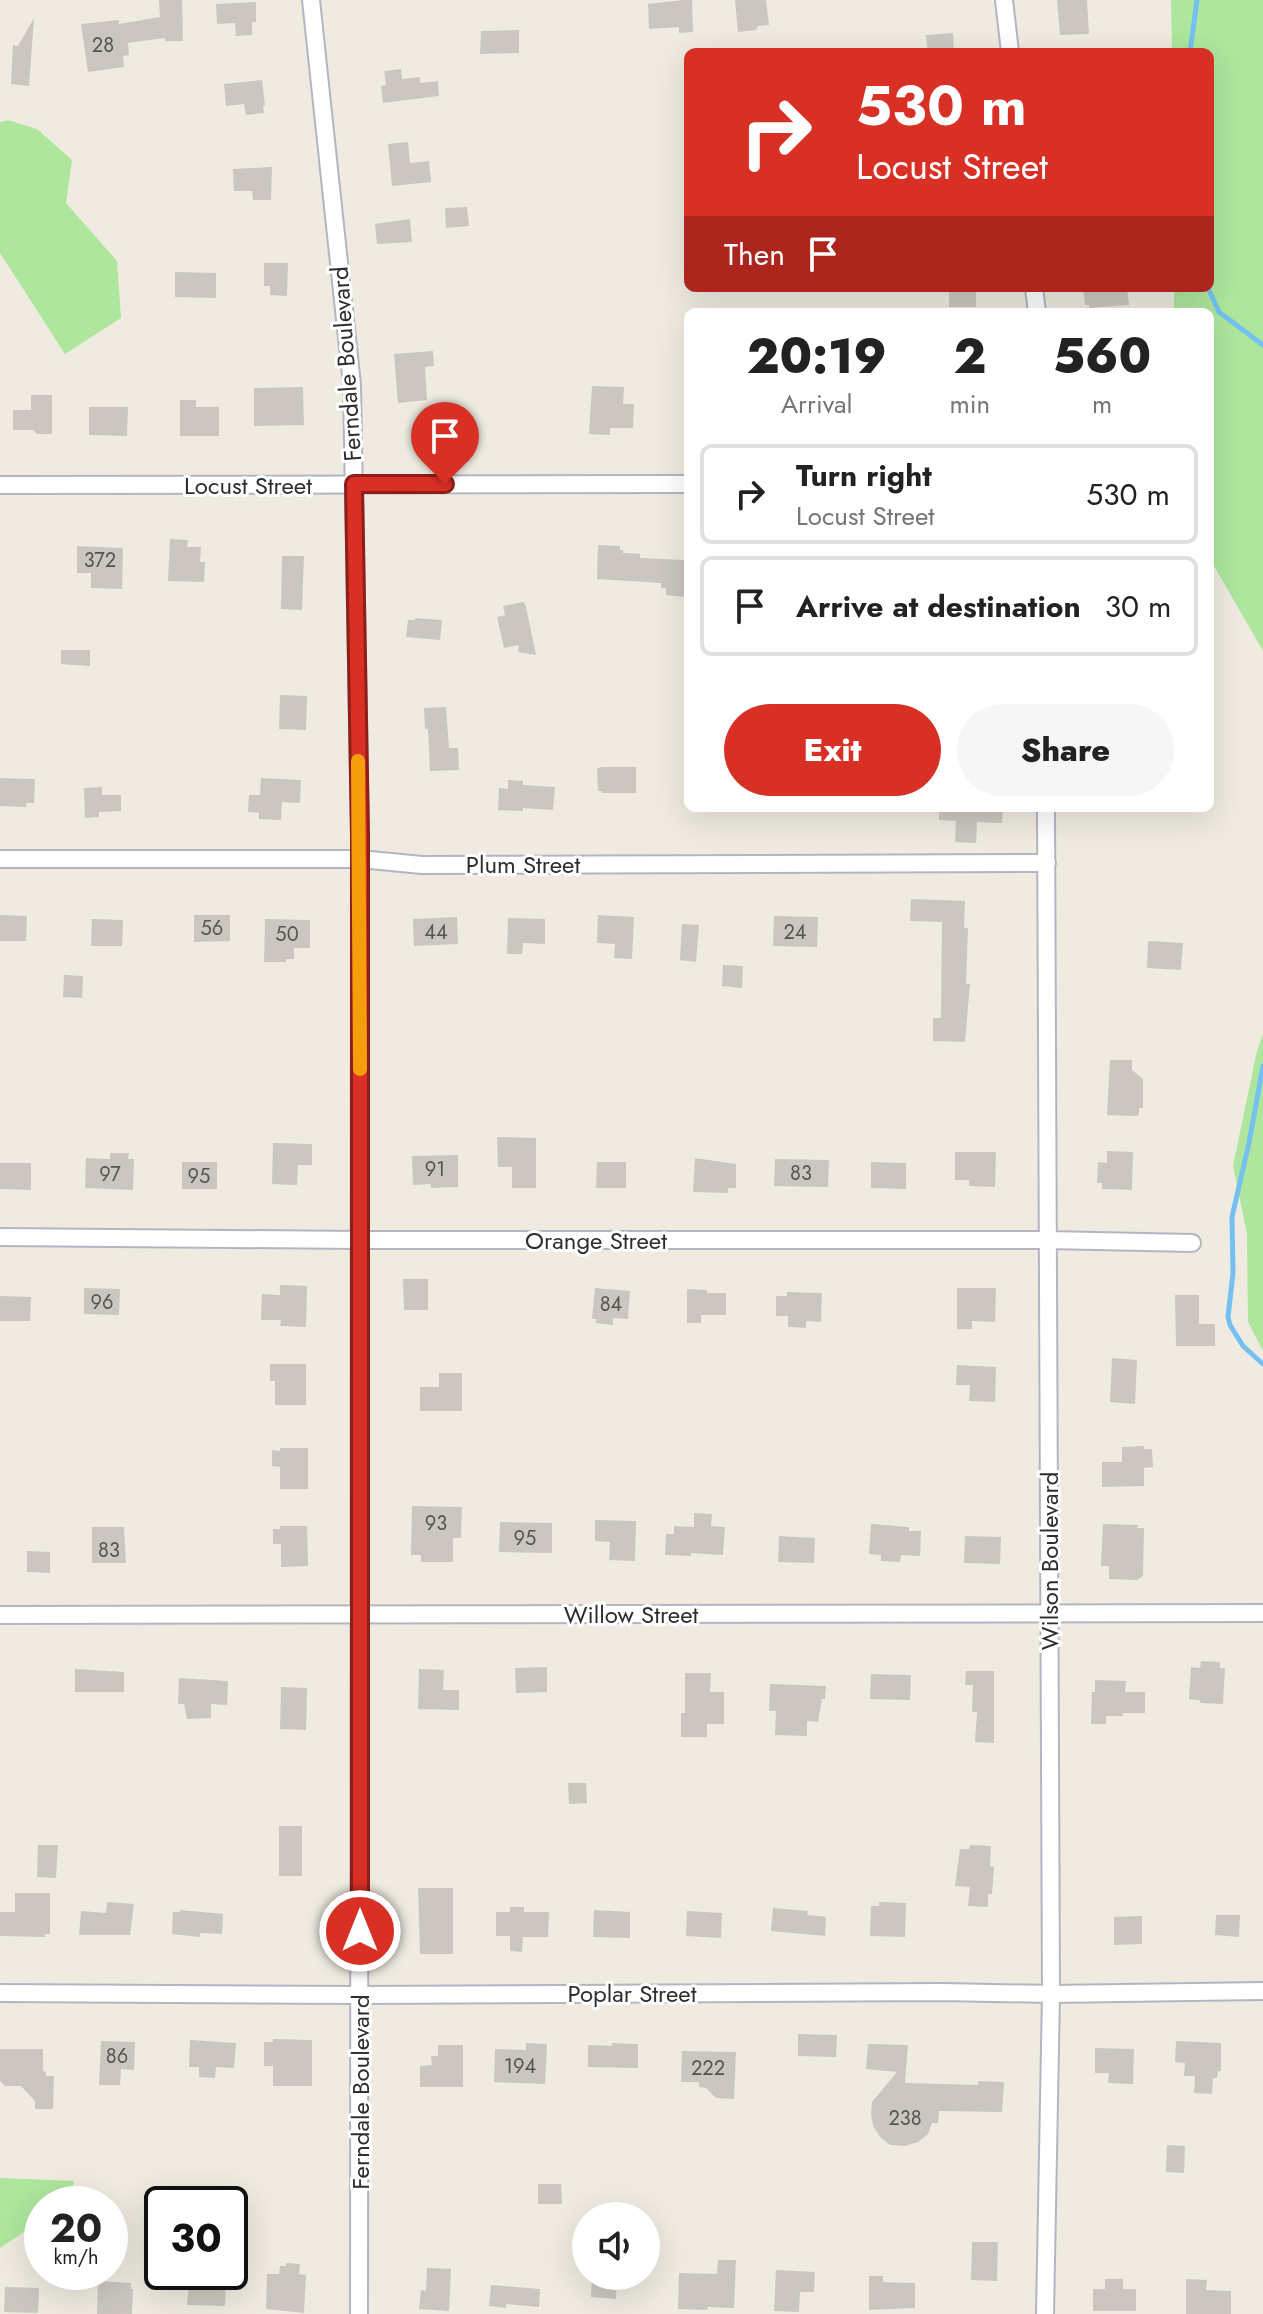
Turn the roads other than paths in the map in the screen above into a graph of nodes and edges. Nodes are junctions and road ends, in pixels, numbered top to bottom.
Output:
1 (311, 0) edge
2 (1004, 0) edge
3 (1010, 48) edge
4 (354, 484) junction
5 (684, 484) edge
6 (0, 485) edge
7 (1046, 812) edge
8 (0, 859) edge
9 (360, 859) junction
10 (1047, 863) junction
11 (0, 1237) edge
12 (360, 1240) junction
13 (1048, 1240) junction
14 (1192, 1243) dead end
15 (1263, 1613) edge
16 (360, 1614) junction
17 (1049, 1614) junction
18 (0, 1615) edge
19 (1263, 1991) edge
20 (0, 1993) edge
21 (1051, 1994) junction
22 (360, 1995) junction
23 (359, 2314) edge
24 (1045, 2314) edge

1 - 4 street, Ferndale Boulevard
2 - 3 street
4 - 5 street, Locust Street
4 - 6 street, Locust Street
4 - 9 street, Ferndale Boulevard
7 - 10 street, Wilson Boulevard
8 - 9 street, Plum Street
9 - 10 street, Plum Street
9 - 12 street, Ferndale Boulevard
10 - 13 street, Wilson Boulevard
11 - 12 street, Orange Street
12 - 13 street, Orange Street
12 - 16 street, Ferndale Boulevard
13 - 14 street, Orange Street
13 - 17 street, Wilson Boulevard
15 - 17 street, Willow Street
16 - 17 street, Willow Street
16 - 18 street, Willow Street
16 - 22 street, Ferndale Boulevard
17 - 21 street, Wilson Boulevard
19 - 21 street, Poplar Street
20 - 22 street, Poplar Street
21 - 22 street, Poplar Street
21 - 24 street, Wilson Boulevard
22 - 23 street, Ferndale Boulevard

